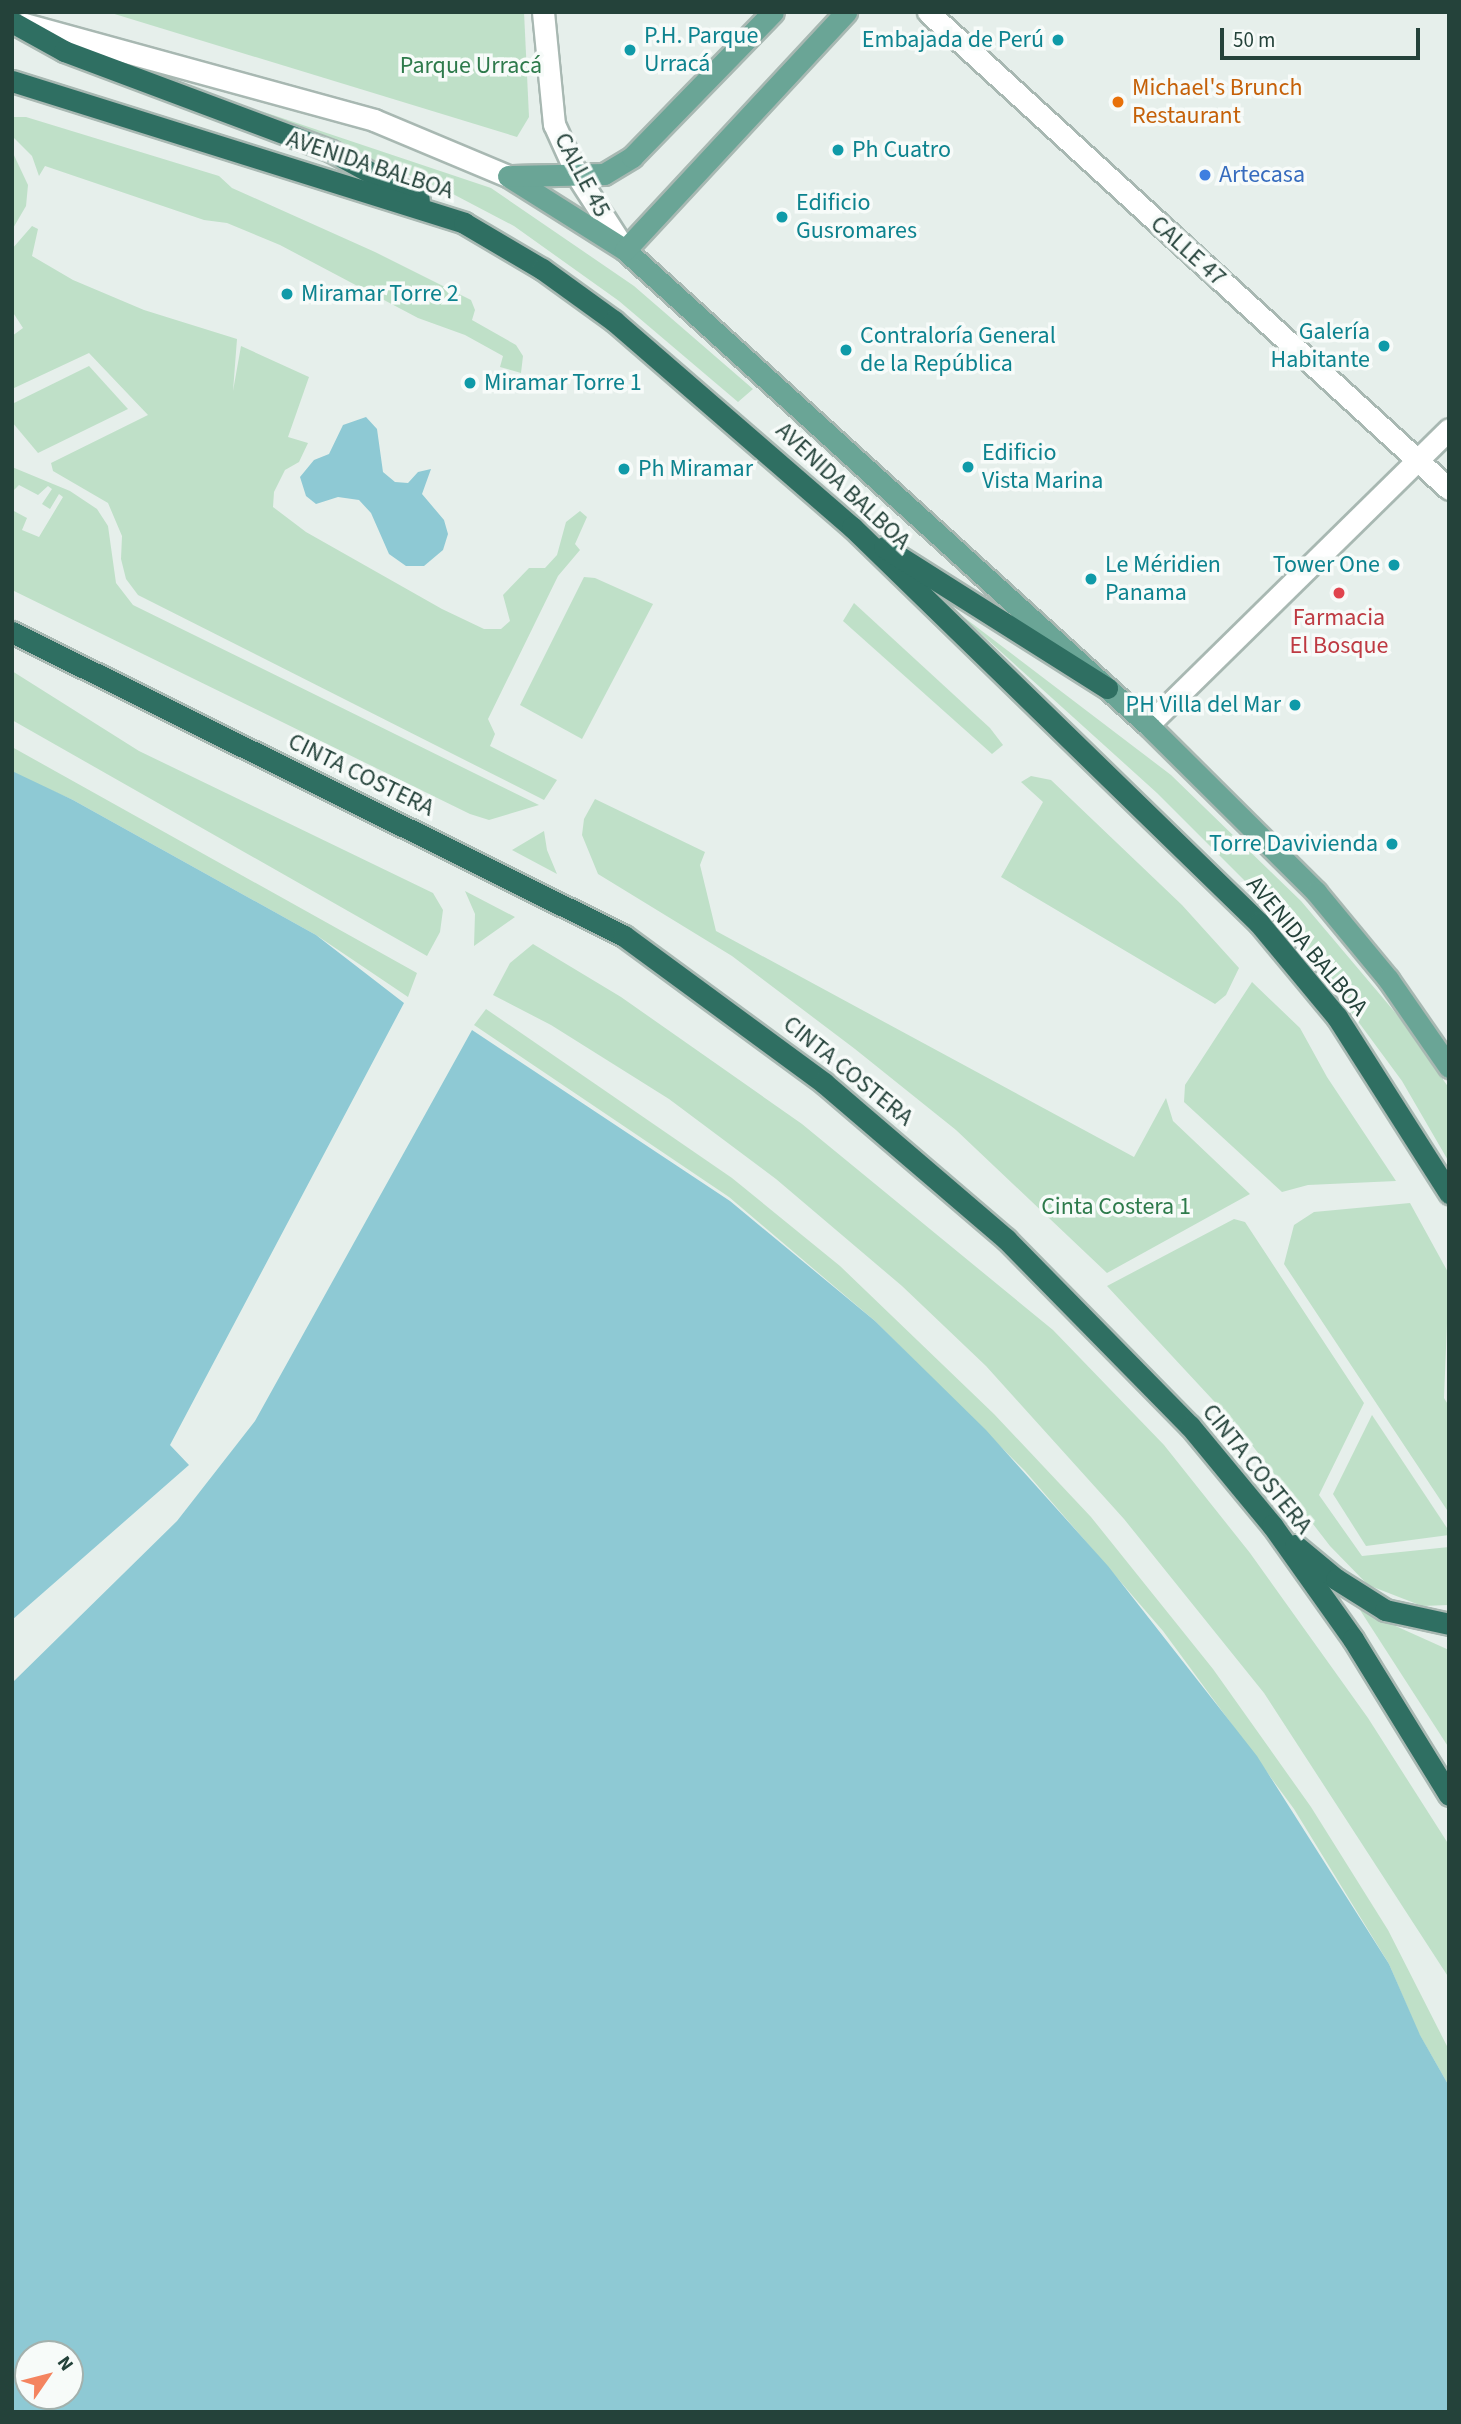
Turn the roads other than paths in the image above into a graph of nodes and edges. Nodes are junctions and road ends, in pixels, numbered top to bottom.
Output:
1 (543, 12) edge
2 (773, 12) edge
3 (846, 12) edge
4 (928, 12) edge
5 (12, 22) edge
6 (12, 80) edge
7 (508, 176) junction
8 (578, 177) junction
9 (464, 223) junction
10 (625, 250) junction
11 (1449, 429) edge
12 (1419, 462) junction
13 (1449, 489) edge
14 (852, 527) junction
15 (12, 632) edge
16 (1107, 688) junction
17 (1148, 725) junction
18 (1449, 1067) edge
19 (1449, 1193) edge
20 (1272, 1525) junction
21 (1449, 1624) edge
22 (1449, 1795) edge

1 - 8 street, CALLE 45
2 - 8 main road
3 - 10 main road
4 - 12 street, CALLE 47
5 - 7 street, AVENIDA BALBOA
5 - 9 highway
6 - 9 highway, AVENIDA BALBOA
7 - 8 main road
7 - 10 main road, AVENIDA BALBOA
8 - 10 street, CALLE 45
9 - 14 highway, AVENIDA BALBOA
10 - 16 main road, AVENIDA BALBOA
11 - 12 street
12 - 13 street, CALLE 47
12 - 17 street
14 - 16 highway
14 - 19 highway, AVENIDA BALBOA
15 - 20 highway, CINTA COSTERA
16 - 17 main road, AVENIDA BALBOA
17 - 18 main road, AVENIDA BALBOA
20 - 21 highway
20 - 22 highway, CINTA COSTERA

